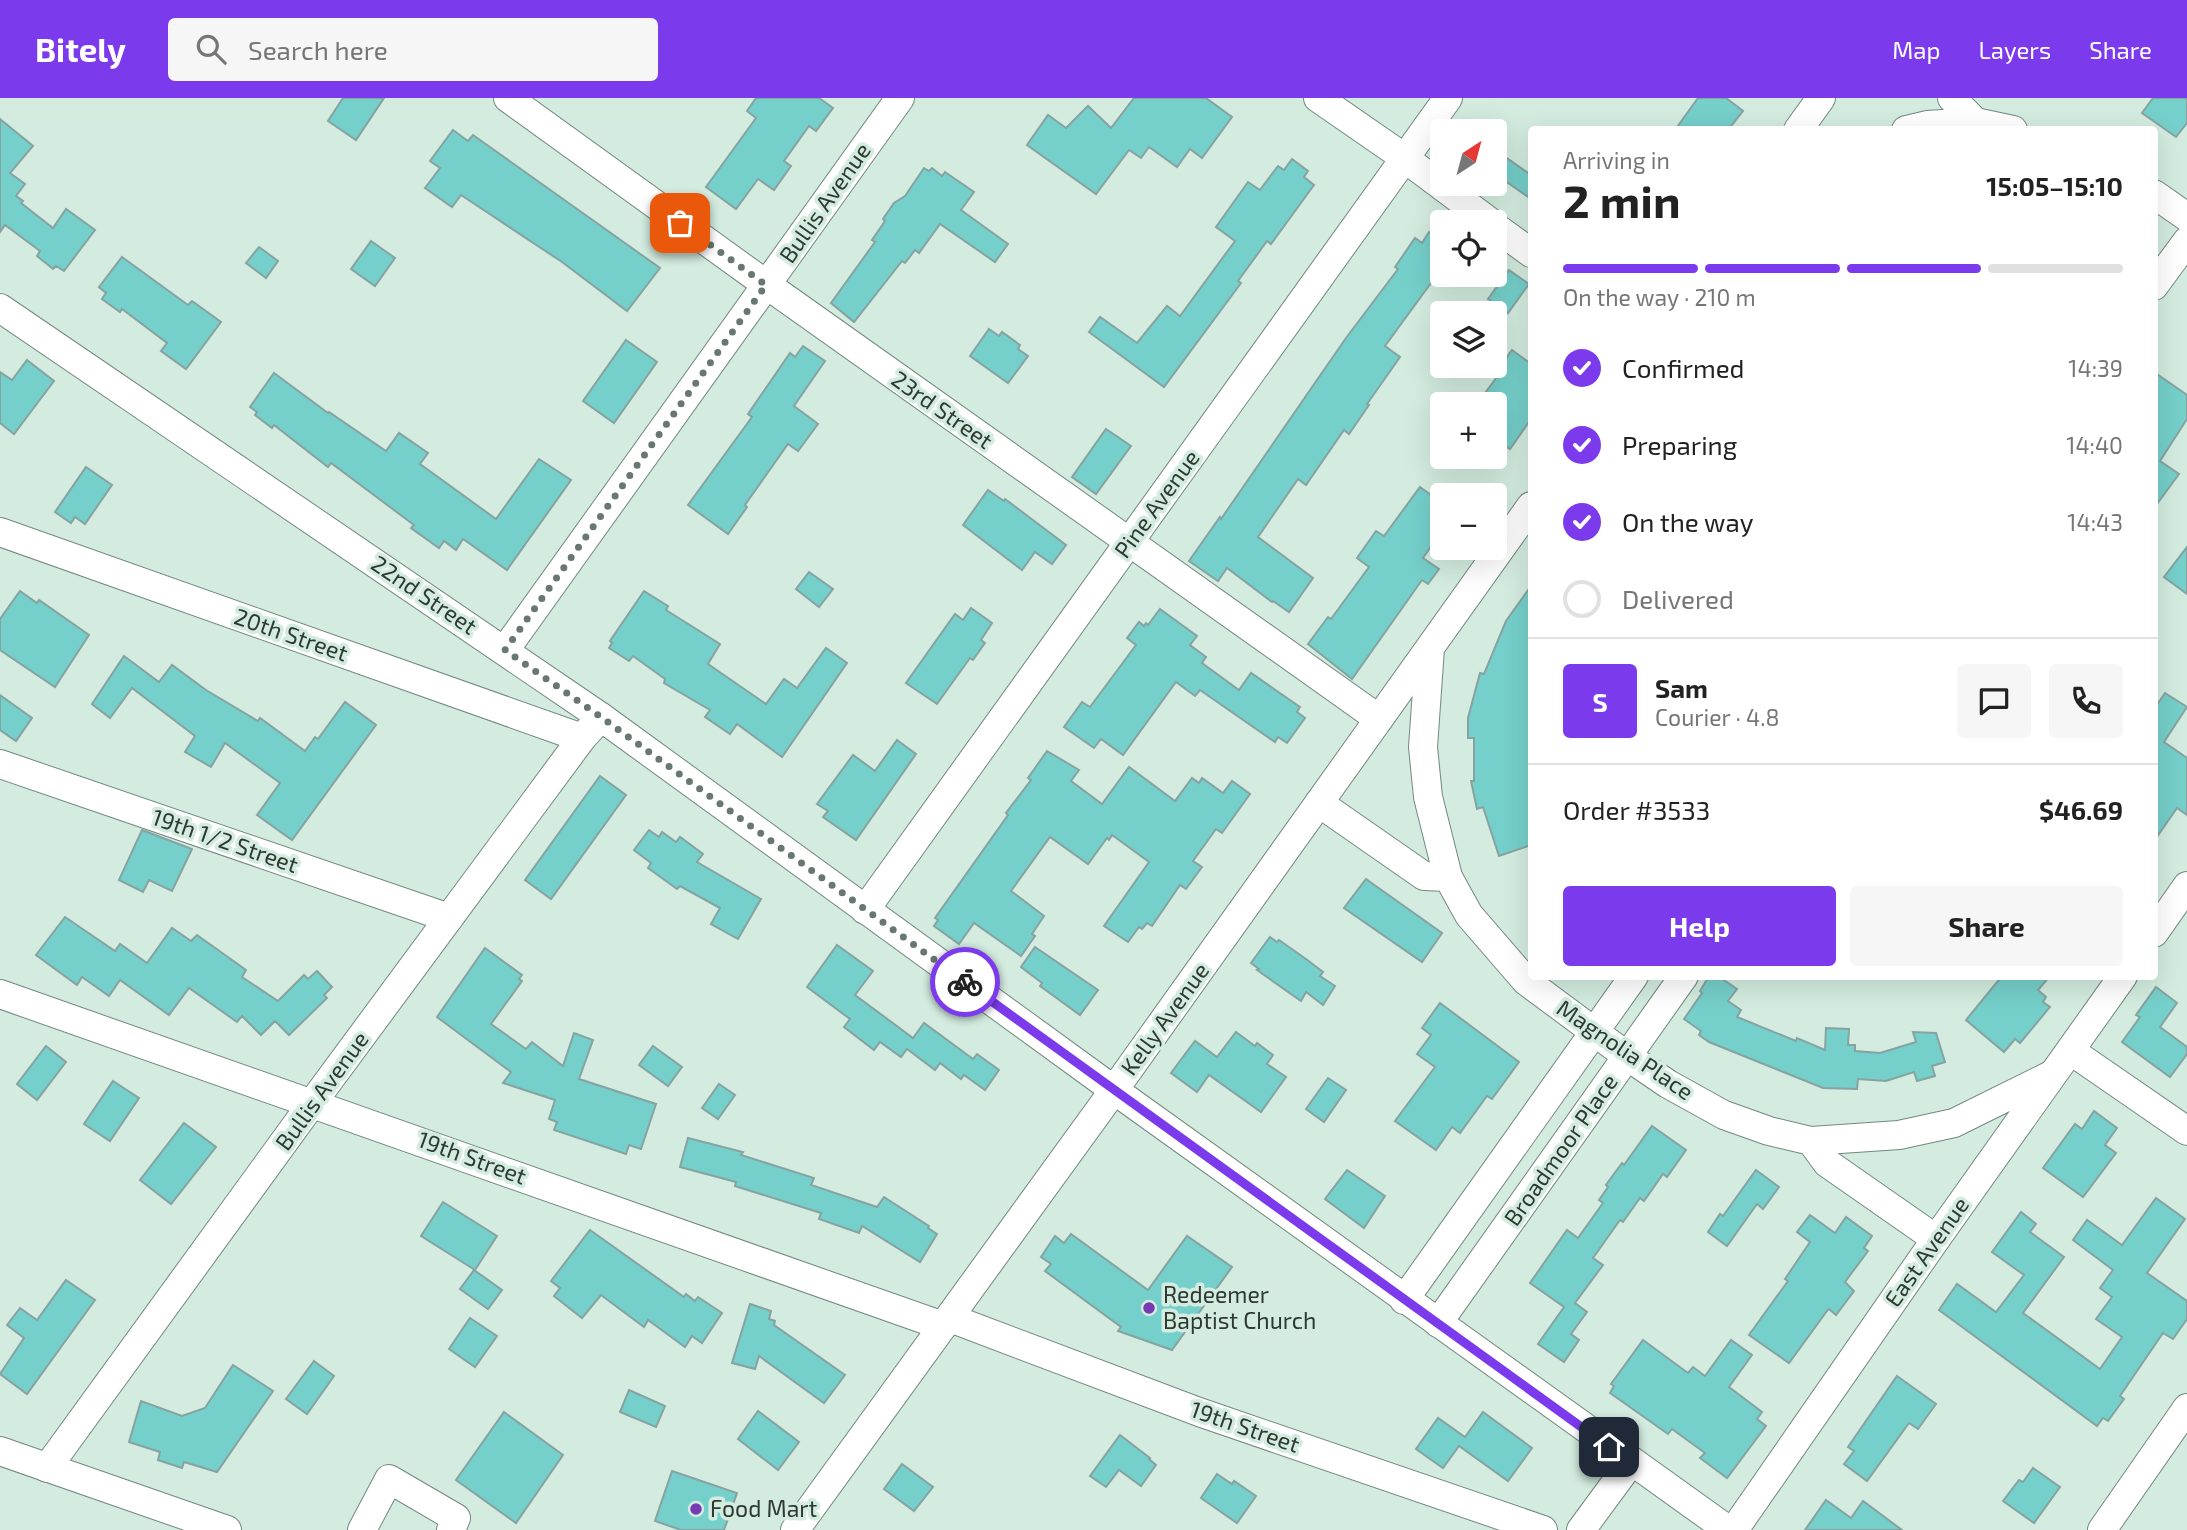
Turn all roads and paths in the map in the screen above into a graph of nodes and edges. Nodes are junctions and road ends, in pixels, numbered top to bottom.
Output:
1 (508, 98) edge
2 (900, 98) edge
3 (1318, 98) edge
4 (1448, 98) edge
5 (1821, 98) edge
6 (1952, 98) edge
7 (1975, 122) junction
8 (1801, 126) edge
9 (1923, 126) edge
10 (1994, 126) edge
11 (1405, 159) junction
12 (2158, 197) edge
13 (1474, 210) edge
14 (2187, 217) edge
15 (1507, 235) edge
16 (2187, 241) edge
17 (1528, 251) edge
18 (2158, 281) edge
19 (766, 285) junction
20 (3, 316) edge
21 (1528, 510) edge
22 (0, 532) edge
23 (1129, 542) junction
24 (1430, 648) junction
25 (505, 650) junction
26 (601, 717) junction
27 (1379, 719) junction
28 (582, 738) junction
29 (0, 764) edge
30 (1319, 803) junction
31 (1448, 877) junction
32 (2187, 886) edge
33 (865, 910) junction
34 (449, 918) junction
35 (2158, 927) edge
36 (1631, 980) edge
37 (1681, 980) edge
38 (2120, 980) edge
39 (0, 994) edge
40 (1595, 1032) junction
41 (1627, 1056) junction
42 (2063, 1062) junction
43 (1114, 1090) junction
44 (313, 1102) junction
45 (2187, 1131) edge
46 (1811, 1142) junction
47 (1936, 1239) junction
48 (1404, 1300) junction
49 (946, 1322) junction
50 (1438, 1323) junction
51 (2187, 1408) edge
52 (0, 1451) edge
53 (1630, 1462) junction
54 (47, 1468) junction
55 (227, 1530) edge
56 (362, 1530) edge
57 (451, 1530) edge
58 (796, 1530) edge
59 (1543, 1530) edge
60 (1581, 1530) edge
61 (1728, 1530) edge
62 (1734, 1530) edge
63 (2102, 1530) edge

1 - 19 street, 23rd Street
2 - 19 street, Bullis Avenue
3 - 11 street
4 - 11 street, Pine Avenue
5 - 8 street
6 - 7 street
7 - 9 street
7 - 10 street
11 - 13 street
11 - 23 street, Pine Avenue
12 - 14 street
15 - 17 street
16 - 18 street
19 - 23 street, 23rd Street
19 - 25 street, Bullis Avenue
20 - 25 street, 22nd Street
21 - 24 street, Kelly Avenue
22 - 28 street, 20th Street
23 - 27 street, 23rd Street
23 - 33 street, Pine Avenue
24 - 27 street, Kelly Avenue
24 - 31 street, Magnolia Place
25 - 26 street, 22nd Street
26 - 28 street, Bullis Avenue
26 - 33 street, 22nd Street
27 - 30 street, Kelly Avenue
28 - 34 street, Bullis Avenue
29 - 34 street, 19th 1/2 Street
30 - 31 street
30 - 43 street, Kelly Avenue
31 - 40 street, Magnolia Place
32 - 35 street
33 - 43 street, 22nd Street
34 - 44 street, Bullis Avenue
36 - 40 street, Broadmoor Place
37 - 41 street, Broadmoor Place
38 - 42 street, East Avenue
39 - 44 street, 19th Street
40 - 41 street, Magnolia Place
40 - 48 street, Broadmoor Place
41 - 46 street, Magnolia Place
41 - 50 street, Broadmoor Place
42 - 45 street
42 - 46 street, Magnolia Place
42 - 47 street, East Avenue
43 - 48 street, 22nd Street
43 - 49 street, Kelly Avenue
44 - 49 street, 19th Street
44 - 54 street, Bullis Avenue
46 - 47 street
47 - 62 street, East Avenue
48 - 50 street, 22nd Street
49 - 58 street, Kelly Avenue
49 - 59 street, 19th Street
50 - 53 street, 22nd Street
51 - 63 street
52 - 54 street
53 - 60 street
53 - 61 street, 22nd Street
54 - 55 street
56 - 57 street

